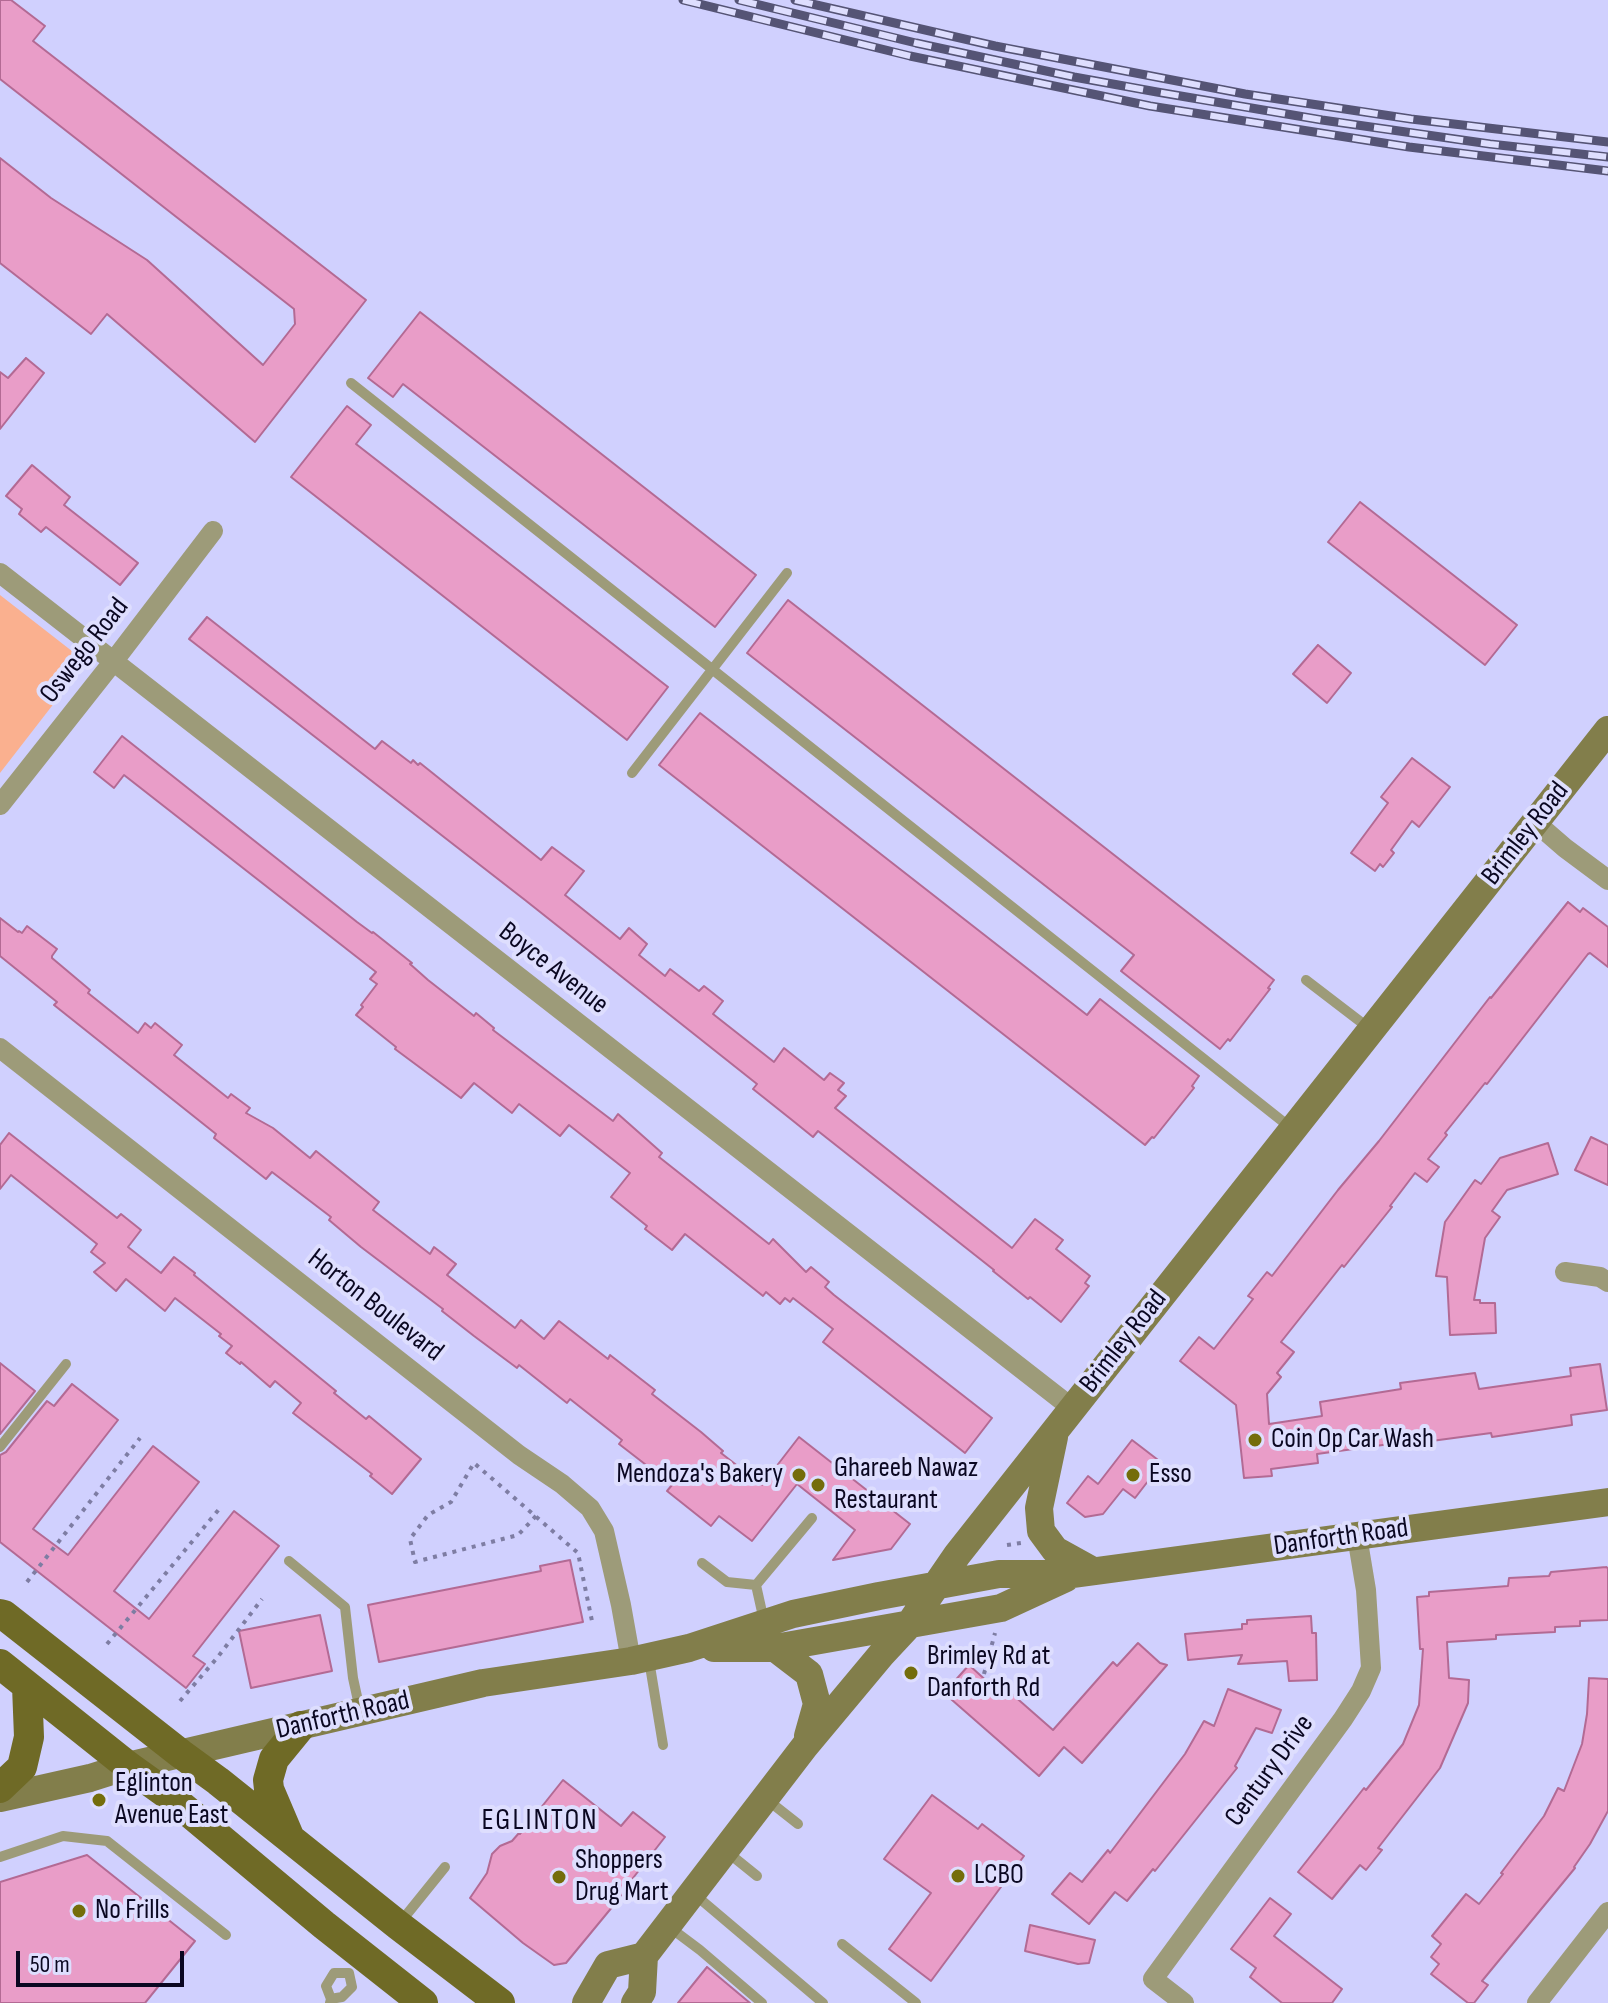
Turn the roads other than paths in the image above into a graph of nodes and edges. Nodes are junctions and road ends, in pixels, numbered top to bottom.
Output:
1 (351, 383) dead end
2 (213, 531) dead end
3 (0, 573) edge
4 (787, 573) dead end
5 (113, 662) junction
6 (712, 669) junction
7 (1608, 730) edge
8 (632, 773) dead end
9 (0, 805) edge
10 (1535, 822) junction
11 (1608, 880) edge
12 (1306, 980) dead end
13 (1372, 1030) junction
14 (0, 1048) edge
15 (1292, 1129) junction
16 (1565, 1272) dead end
17 (1608, 1282) edge
18 (66, 1364) dead end
19 (1064, 1418) junction
20 (0, 1447) edge
21 (1608, 1502) edge
22 (812, 1518) dead end
23 (1357, 1536) junction
24 (289, 1561) dead end
25 (702, 1563) dead end
26 (1084, 1572) junction
27 (756, 1585) junction
28 (935, 1587) junction
29 (0, 1614) edge
30 (909, 1625) junction
31 (770, 1635) junction
32 (640, 1659) junction
33 (0, 1664) edge
34 (27, 1686) junction
35 (361, 1712) junction
36 (301, 1726) junction
37 (663, 1745) dead end
38 (805, 1746) junction
39 (181, 1754) junction
40 (128, 1766) junction
41 (0, 1788) edge
42 (0, 1798) edge
43 (765, 1798) junction
44 (798, 1824) dead end
45 (292, 1841) junction
46 (725, 1850) junction
47 (0, 1857) edge
48 (445, 1867) dead end
49 (757, 1876) dead end
50 (692, 1893) junction
51 (1608, 1912) edge
52 (398, 1925) junction
53 (667, 1925) junction
54 (226, 1935) dead end
55 (842, 1944) dead end
56 (644, 1956) junction
57 (356, 1964) junction
58 (330, 2001) edge
59 (423, 2003) edge
60 (500, 2003) edge
61 (586, 2003) edge
62 (635, 2003) edge
63 (762, 2003) edge
64 (823, 2003) edge
65 (916, 2003) edge
66 (1184, 2003) edge
67 (1537, 2003) edge

1 - 6 lane
2 - 5 street, Oswego Road
3 - 5 street, Boyce Avenue
4 - 6 lane
5 - 9 street, Oswego Road
5 - 19 street, Boyce Avenue
6 - 8 lane
6 - 15 lane
7 - 10 main road, Brimley Road
10 - 11 street
10 - 13 main road, Brimley Road
12 - 13 lane
13 - 15 main road, Brimley Road
14 - 32 street, Horton Boulevard
15 - 19 main road, Brimley Road
16 - 17 street
18 - 20 lane
19 - 26 main road
19 - 28 main road, Brimley Road
21 - 23 main road, Danforth Road
22 - 27 lane
23 - 26 main road, Danforth Road
23 - 66 street, Century Drive
24 - 35 lane
25 - 27 lane
26 - 28 main road, Danforth Road
26 - 30 main road, Danforth Road
27 - 31 lane
28 - 30 main road, Brimley Road
28 - 31 main road, Danforth Road
29 - 39 main road
30 - 31 main road, Danforth Road
30 - 38 main road, Brimley Road
31 - 32 main road, Danforth Road
31 - 38 main road
32 - 35 main road, Danforth Road
32 - 37 lane
33 - 34 main road
34 - 40 main road
34 - 41 main road
35 - 36 main road, Danforth Road
36 - 39 main road, Danforth Road
36 - 45 main road
38 - 43 main road, Brimley Road
39 - 40 main road, Danforth Road
39 - 45 main road
40 - 42 main road, Danforth Road
40 - 57 main road
43 - 44 lane
43 - 46 main road, Brimley Road
45 - 52 main road
46 - 49 lane
46 - 50 main road, Brimley Road
47 - 54 lane
48 - 52 lane
50 - 53 main road, Brimley Road
50 - 64 lane
51 - 67 street
52 - 60 main road
53 - 56 main road, Brimley Road
53 - 63 lane
55 - 65 lane
56 - 61 main road
56 - 62 main road
57 - 58 lane
57 - 59 main road

